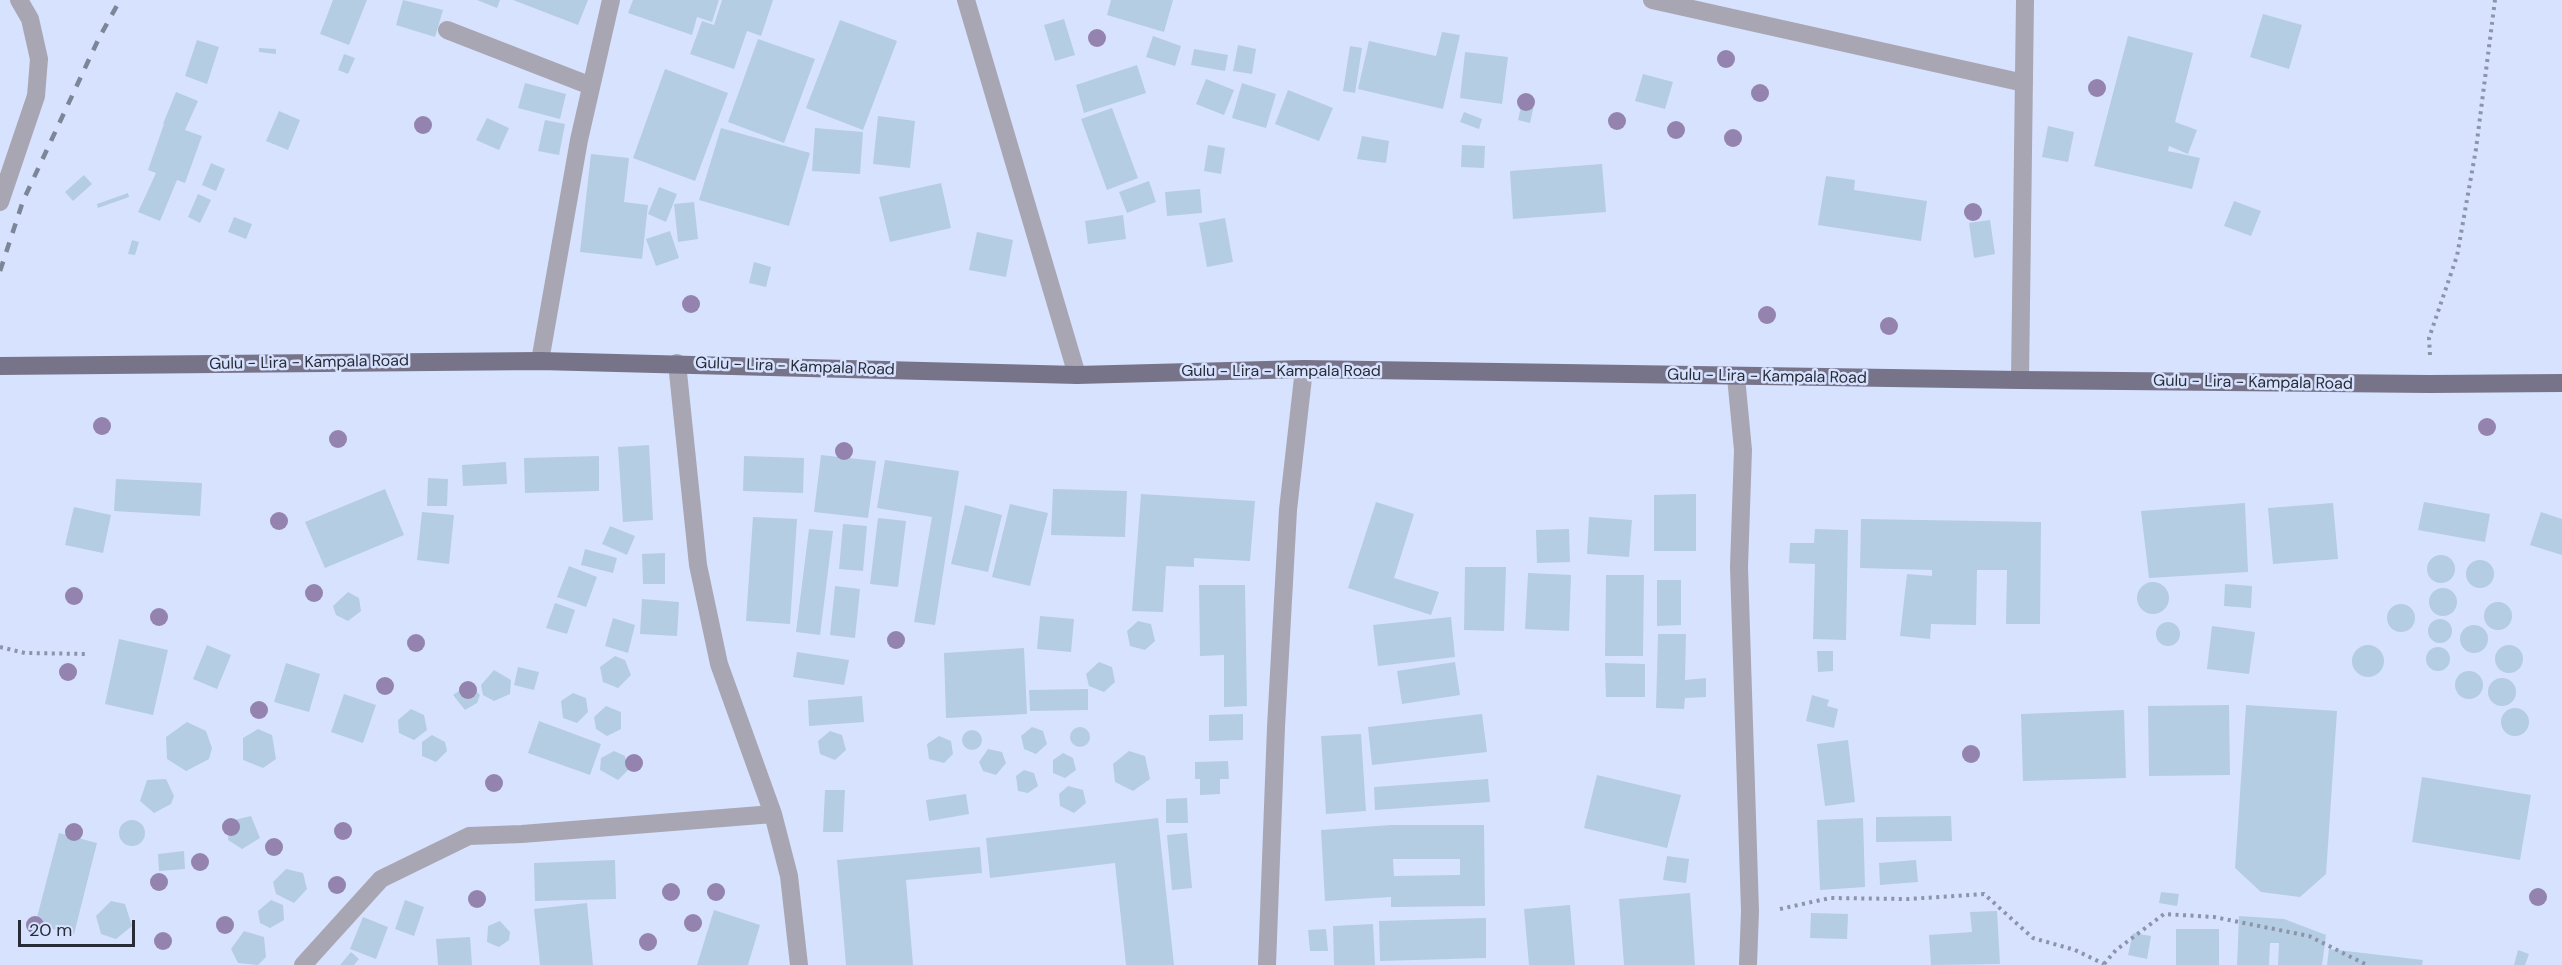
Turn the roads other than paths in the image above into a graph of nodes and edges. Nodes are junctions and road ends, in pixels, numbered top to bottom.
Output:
1 (19, 0) edge
2 (611, 0) edge
3 (966, 0) edge
4 (1652, 0) edge
5 (2025, 0) edge
6 (447, 30) dead end
7 (2024, 83) junction
8 (591, 86) junction
9 (0, 202) edge
10 (540, 361) junction
11 (676, 363) junction
12 (0, 366) edge
13 (1304, 369) junction
14 (1077, 375) junction
15 (1736, 377) junction
16 (2020, 380) junction
17 (2562, 383) edge
18 (773, 814) junction
19 (303, 965) edge
20 (799, 965) edge
21 (1267, 965) edge
22 (1748, 965) edge

1 - 9 street
2 - 8 street
3 - 14 street
4 - 7 street
5 - 7 street
6 - 8 street
7 - 16 street
8 - 10 street
10 - 11 main road, Gulu - Lira - Kampala Road
10 - 12 main road, Gulu - Lira - Kampala Road
11 - 14 main road, Gulu - Lira - Kampala Road
11 - 18 street
13 - 14 main road, Gulu - Lira - Kampala Road
13 - 15 main road, Gulu - Lira - Kampala Road
13 - 21 street
15 - 16 main road, Gulu - Lira - Kampala Road
15 - 22 street
16 - 17 main road, Gulu - Lira - Kampala Road
18 - 19 street
18 - 20 street

